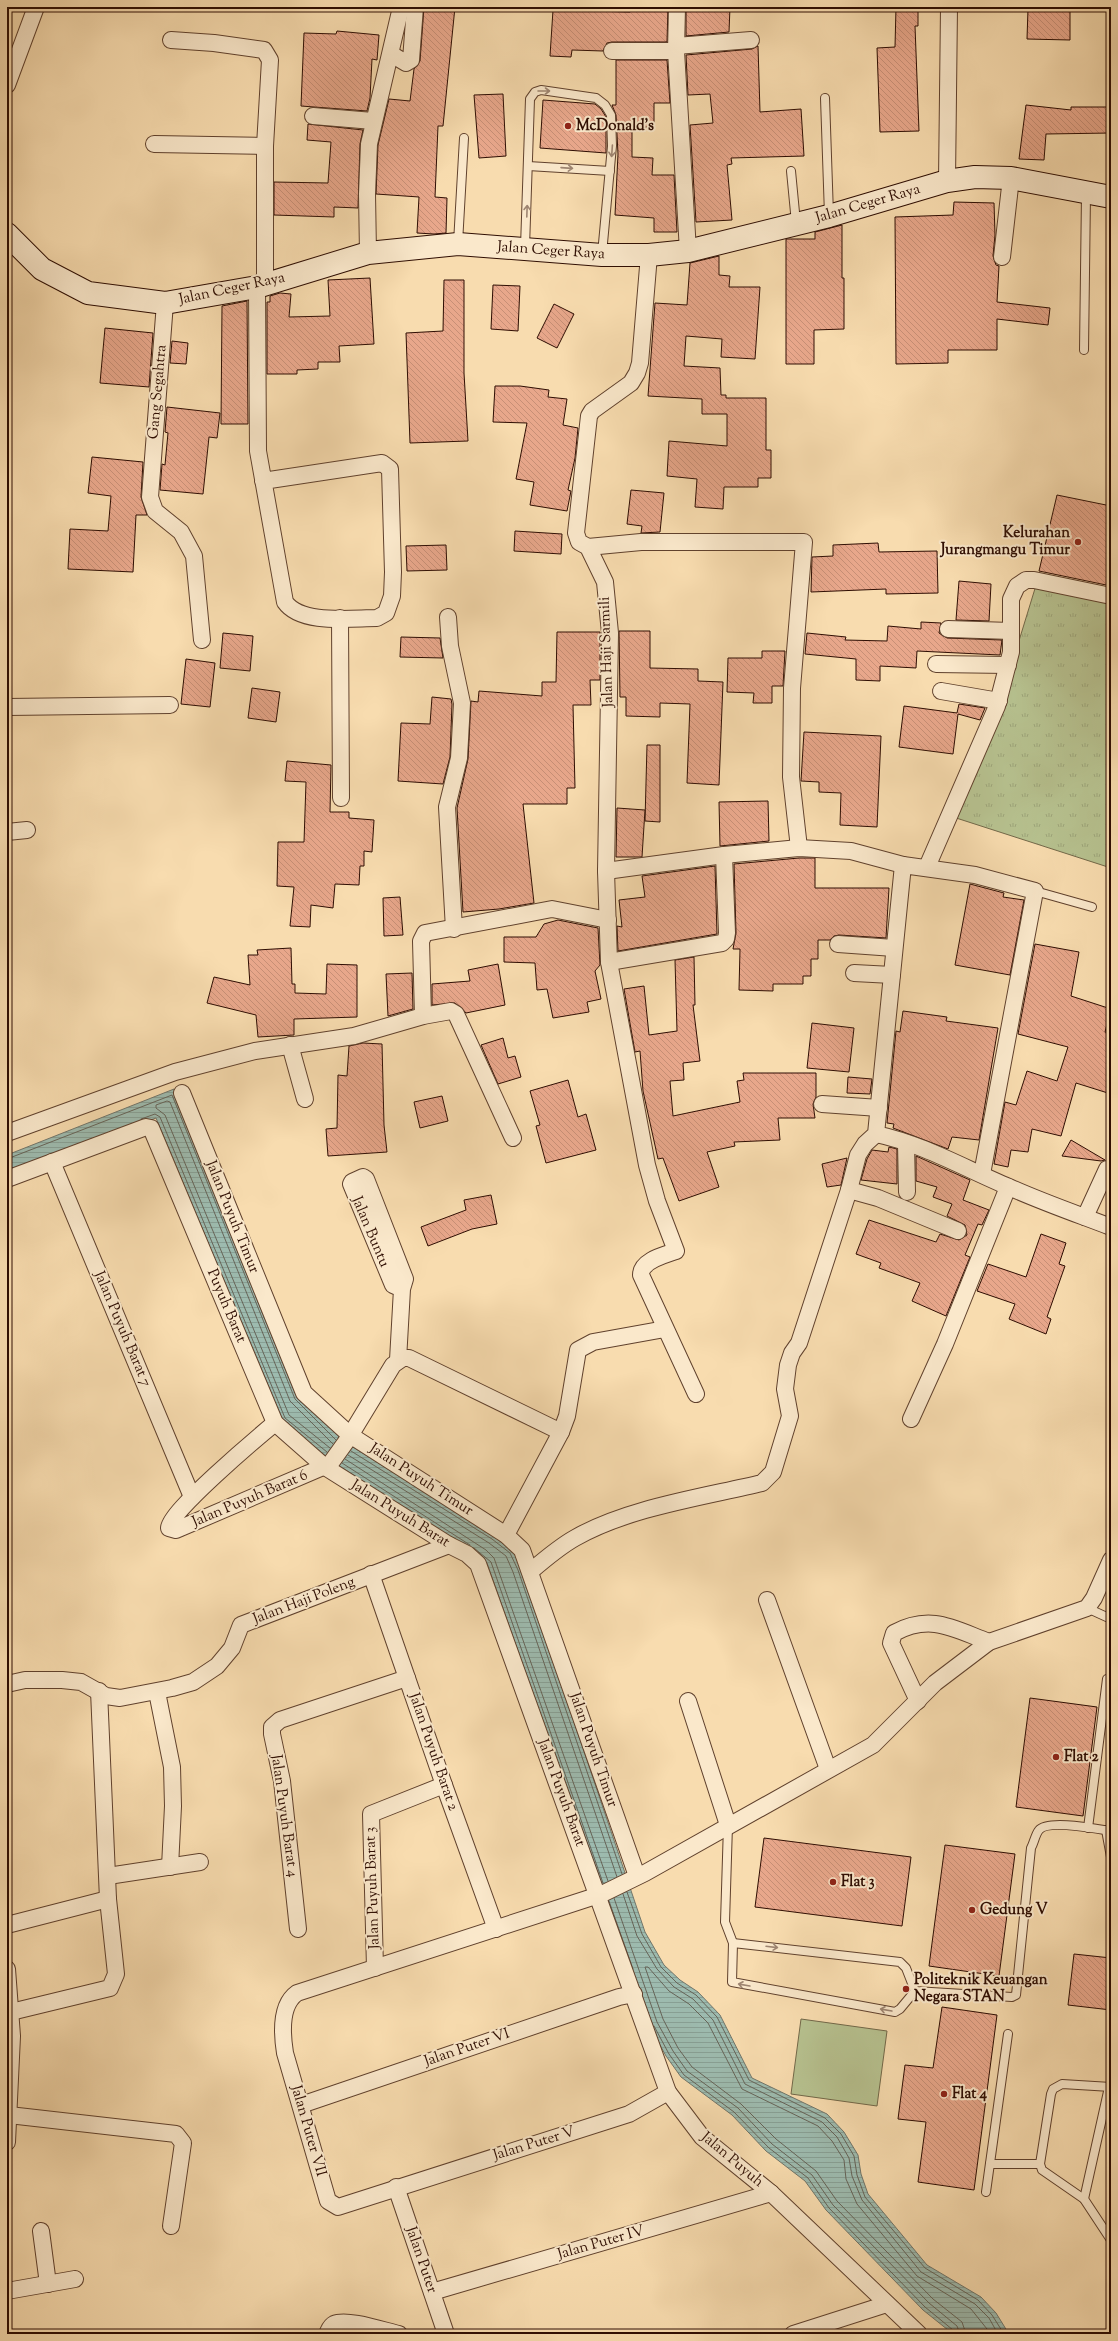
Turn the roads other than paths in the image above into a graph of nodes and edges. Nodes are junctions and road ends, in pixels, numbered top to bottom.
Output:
1 (36, 7) edge
2 (401, 7) edge
3 (415, 7) edge
4 (677, 7) edge
5 (949, 7) edge
6 (171, 40) dead end
7 (751, 40) dead end
8 (676, 49) junction
9 (612, 51) dead end
10 (390, 54) junction
11 (7, 84) edge
12 (825, 98) dead end
13 (313, 116) dead end
14 (374, 121) junction
15 (464, 138) dead end
16 (154, 144) dead end
17 (265, 146) junction
18 (528, 166) junction
19 (610, 171) junction
20 (791, 171) dead end
21 (1011, 178) junction
22 (947, 181) junction
23 (1086, 191) junction
24 (1111, 197) edge
25 (829, 216) junction
26 (796, 224) junction
27 (7, 234) edge
28 (458, 244) junction
29 (525, 250) junction
30 (688, 251) junction
31 (368, 253) junction
32 (602, 255) junction
33 (649, 255) junction
34 (1002, 257) dead end
35 (261, 285) junction
36 (165, 303) junction
37 (1084, 350) dead end
38 (263, 481) junction
39 (588, 548) junction
40 (1111, 596) edge
41 (448, 617) dead end
42 (340, 618) junction
43 (948, 629) dead end
44 (1011, 631) junction
45 (202, 640) dead end
46 (936, 664) dead end
47 (1008, 665) junction
48 (940, 691) dead end
49 (999, 701) junction
50 (170, 705) dead end
51 (7, 707) edge
52 (341, 798) dead end
53 (27, 830) dead end
54 (7, 832) edge
55 (799, 848) junction
56 (724, 855) junction
57 (903, 865) junction
58 (927, 867) junction
59 (606, 871) junction
60 (1035, 891) junction
61 (1092, 907) dead end
62 (608, 920) junction
63 (454, 929) junction
64 (838, 944) dead end
65 (894, 948) junction
66 (609, 962) junction
67 (854, 973) dead end
68 (892, 975) junction
69 (423, 1016) junction
70 (290, 1046) junction
71 (182, 1093) dead end
72 (305, 1099) dead end
73 (822, 1104) dead end
74 (879, 1108) junction
75 (7, 1132) edge
76 (876, 1134) junction
77 (513, 1138) dead end
78 (906, 1143) junction
79 (52, 1162) junction
80 (1107, 1169) dead end
81 (982, 1174) junction
82 (7, 1179) edge
83 (1008, 1187) junction
84 (849, 1190) junction
85 (907, 1192) dead end
86 (1085, 1217) junction
87 (1111, 1227) edge
88 (958, 1231) dead end
89 (402, 1289) junction
90 (665, 1329) junction
91 (398, 1360) junction
92 (696, 1394) dead end
93 (911, 1419) dead end
94 (275, 1423) junction
95 (561, 1432) junction
96 (349, 1437) junction
97 (327, 1466) junction
98 (192, 1497) junction
99 (506, 1535) junction
100 (448, 1545) junction
101 (1111, 1560) edge
102 (531, 1571) junction
103 (371, 1574) junction
104 (767, 1600) dead end
105 (1087, 1608) junction
106 (1111, 1619) edge
107 (989, 1642) junction
108 (407, 1678) junction
109 (1107, 1679) dead end
110 (7, 1684) edge
111 (99, 1691) junction
112 (157, 1692) junction
113 (688, 1701) dead end
114 (918, 1701) junction
115 (828, 1769) junction
116 (444, 1785) junction
117 (728, 1824) junction
118 (1088, 1828) junction
119 (1108, 1830) edge
120 (1111, 1857) edge
121 (200, 1862) dead end
122 (170, 1867) junction
123 (108, 1876) junction
124 (635, 1878) junction
125 (600, 1895) junction
126 (108, 1899) junction
127 (7, 1925) edge
128 (298, 1929) dead end
129 (496, 1929) junction
130 (733, 1943) junction
131 (375, 1968) junction
132 (7, 1969) edge
133 (915, 1991) junction
134 (634, 1994) junction
135 (11, 2012) junction
136 (1008, 2034) dead end
137 (1110, 2087) edge
138 (668, 2092) junction
139 (301, 2105) junction
140 (9, 2115) junction
141 (7, 2142) edge
142 (990, 2164) junction
143 (1040, 2164) junction
144 (396, 2187) junction
145 (986, 2192) dead end
146 (771, 2193) junction
147 (1084, 2199) junction
148 (171, 2226) dead end
149 (41, 2231) dead end
150 (1111, 2240) edge
151 (75, 2279) dead end
152 (48, 2284) junction
153 (7, 2291) edge
154 (432, 2292) junction
155 (887, 2304) junction
156 (332, 2328) edge
157 (399, 2334) edge
158 (446, 2334) edge
159 (793, 2334) edge
160 (919, 2334) edge

1 - 11 street
2 - 10 street
3 - 10 street
4 - 8 street
5 - 22 street
6 - 17 street
7 - 8 street
8 - 9 street
8 - 30 street
10 - 14 street
12 - 25 lane
13 - 14 street
14 - 31 street
15 - 28 lane
16 - 17 street
17 - 35 street
18 -> 19 lane
18 -> 19 lane
29 -> 18 lane
19 - 32 lane
20 - 26 lane
21 - 22 main road, Jalan Ceger Raya
21 - 23 main road, Jalan Ceger Raya
21 - 34 street
22 - 25 main road, Jalan Ceger Raya
23 - 24 main road, Jalan Ceger Raya
23 - 37 lane
25 - 26 main road, Jalan Ceger Raya
26 - 30 main road, Jalan Ceger Raya
27 - 36 main road, Jalan Ceger Raya
28 - 29 main road, Jalan Ceger Raya
28 - 31 main road, Jalan Ceger Raya
29 - 32 main road, Jalan Ceger Raya
30 - 33 main road, Jalan Ceger Raya
31 - 35 main road, Jalan Ceger Raya
32 - 33 main road, Jalan Ceger Raya
33 - 39 street, Jalan Haji Sarmili
35 - 36 main road, Jalan Ceger Raya
35 - 38 street
36 - 45 street, Gang Segahtra
38 - 42 street
38 - 42 street
39 - 55 street
39 - 59 street, Jalan Haji Sarmili
40 - 44 street
41 - 63 street
42 - 52 street
43 - 44 street
44 - 47 street
46 - 47 street
47 - 49 street
48 - 49 street
49 - 58 street
50 - 51 street
53 - 54 street
55 - 56 street
55 - 57 street
56 - 59 street
56 - 66 street
57 - 58 street
57 - 65 street
58 - 60 street
59 - 62 street, Jalan Haji Sarmili
60 - 61 lane
60 - 81 street
62 - 63 street
62 - 66 street, Jalan Haji Sarmili
63 - 69 street
64 - 65 street
65 - 68 street
66 - 90 street, Jalan Haji Sarmili
67 - 68 street
68 - 74 street
69 - 70 street
69 - 77 street
70 - 72 street
70 - 75 street
71 - 96 street, Jalan Puyuh Timur
73 - 74 street
74 - 76 street
76 - 78 street
76 - 84 street
78 - 81 street
78 - 85 street
79 - 82 street
79 - 94 street, Puyuh Barat
79 - 98 street, Jalan Puyuh Barat 7
80 - 86 street
81 - 83 street
83 - 86 street
83 - 93 street
84 - 88 street
84 - 102 street
86 - 87 street
89 - 89 street, Jalan Buntu
89 - 91 street, Jalan Buntu
90 - 92 street
90 - 95 street
91 - 95 street
91 - 96 street
94 - 97 street, Puyuh Barat
94 - 98 street
95 - 99 street
96 - 97 street
96 - 99 street, Jalan Puyuh Timur
97 - 98 street, Jalan Puyuh Barat 6
97 - 100 street, Jalan Puyuh Barat
99 - 102 street, Jalan Puyuh Timur
100 - 103 street, Jalan Haji Poleng
100 - 125 street, Jalan Puyuh Barat
101 - 105 street
102 - 124 street, Jalan Puyuh Timur
103 - 108 street, Jalan Puyuh Barat 2
103 - 112 street, Jalan Haji Poleng
104 - 115 street
105 - 106 lane
105 - 107 street
107 - 114 street
107 - 114 street
108 - 116 street, Jalan Puyuh Barat 2
108 - 128 street, Jalan Puyuh Barat 4
109 - 118 lane
110 - 111 street, Jalan Haji Poleng
111 - 112 street, Jalan Haji Poleng
111 - 123 street
112 - 122 street
113 - 117 street
114 - 115 street
115 - 117 street
116 - 129 street, Jalan Puyuh Barat 2
116 - 131 street, Jalan Puyuh Barat 3
117 - 124 street
117 - 130 lane
118 - 119 lane
118 - 133 lane
119 - 120 lane
121 - 122 street
122 - 123 street
123 - 126 street
124 - 125 street
125 - 129 street
125 - 134 street, Jalan Puyuh
126 - 127 street
126 - 135 street
129 - 131 street
130 -> 133 lane
133 -> 130 lane
131 - 139 street, Jalan Puter VII
132 - 135 street
134 - 138 street, Jalan Puyuh
134 - 139 street, Jalan Puter VI
135 - 140 street
136 - 142 lane
137 - 143 lane
137 - 147 lane
138 - 144 street, Jalan Puter V
138 - 146 street, Jalan Puyuh
139 - 144 street, Jalan Puter VII
140 - 141 street
140 - 148 street
142 - 143 lane
142 - 145 lane
143 - 147 lane
144 - 154 street, Jalan Puter
146 - 154 street, Jalan Puter IV
146 - 155 street, Jalan Puyuh
147 - 150 lane
149 - 152 street
151 - 152 street
152 - 153 street
154 - 158 street, Jalan Puter
155 - 159 street
155 - 160 street, Jalan Puyuh
156 - 157 street

